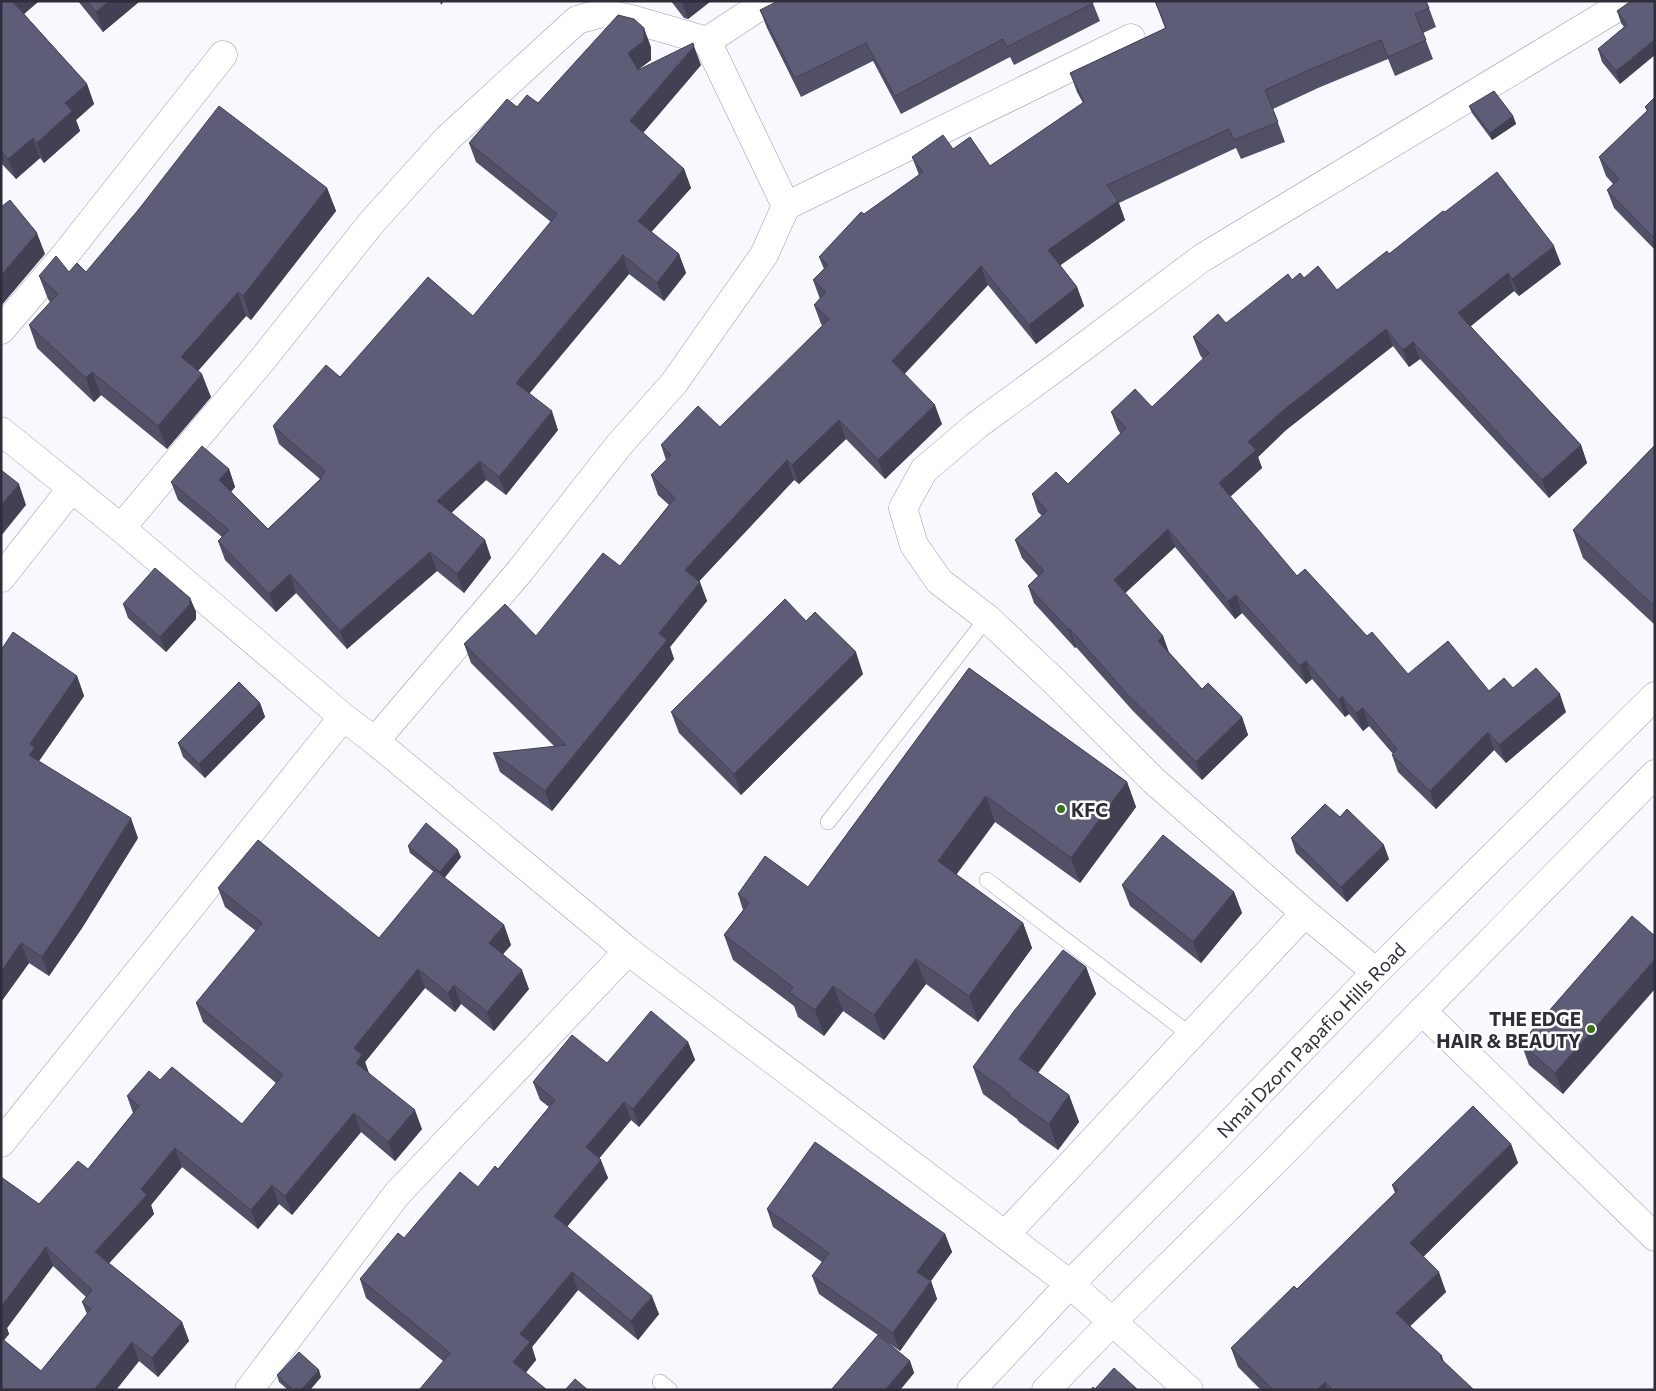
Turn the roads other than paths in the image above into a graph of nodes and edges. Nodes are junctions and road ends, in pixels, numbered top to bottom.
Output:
1 (768, 1) edge
2 (1628, 1) edge
3 (1130, 38) dead end
4 (707, 41) junction
5 (223, 55) dead end
6 (786, 206) junction
7 (1, 330) edge
8 (1, 431) edge
9 (72, 488) junction
10 (121, 528) junction
11 (1, 578) edge
12 (987, 618) junction
13 (1655, 696) edge
14 (343, 717) junction
15 (375, 740) junction
16 (1655, 774) edge
17 (828, 822) dead end
18 (987, 880) dead end
19 (1305, 913) junction
20 (628, 951) junction
21 (1376, 972) junction
22 (1422, 1011) junction
23 (1192, 1036) junction
24 (1, 1143) edge
25 (1005, 1236) junction
26 (1655, 1237) edge
27 (1070, 1284) junction
28 (1112, 1322) junction
29 (249, 1390) edge
30 (971, 1390) edge
31 (1046, 1390) edge
32 (1189, 1390) edge

1 - 4 street
2 - 12 street
3 - 6 street
4 - 6 street
4 - 10 street
5 - 7 street
6 - 15 street
8 - 9 street
9 - 10 street
9 - 11 street
10 - 14 street
12 - 17 lane
12 - 19 street
13 - 21 street, Nmai Dzorn Papafio Hills Road
14 - 15 street
14 - 24 street
15 - 20 street
16 - 22 street
18 - 23 lane
19 - 21 street
19 - 23 street
20 - 25 street
20 - 29 street
21 - 27 street, Nmai Dzorn Papafio Hills Road
22 - 26 street
22 - 28 street
23 - 25 street
25 - 27 street
27 - 28 street
27 - 30 street, Nmai Dzorn Papafio Hills Road
28 - 31 street
28 - 32 street

